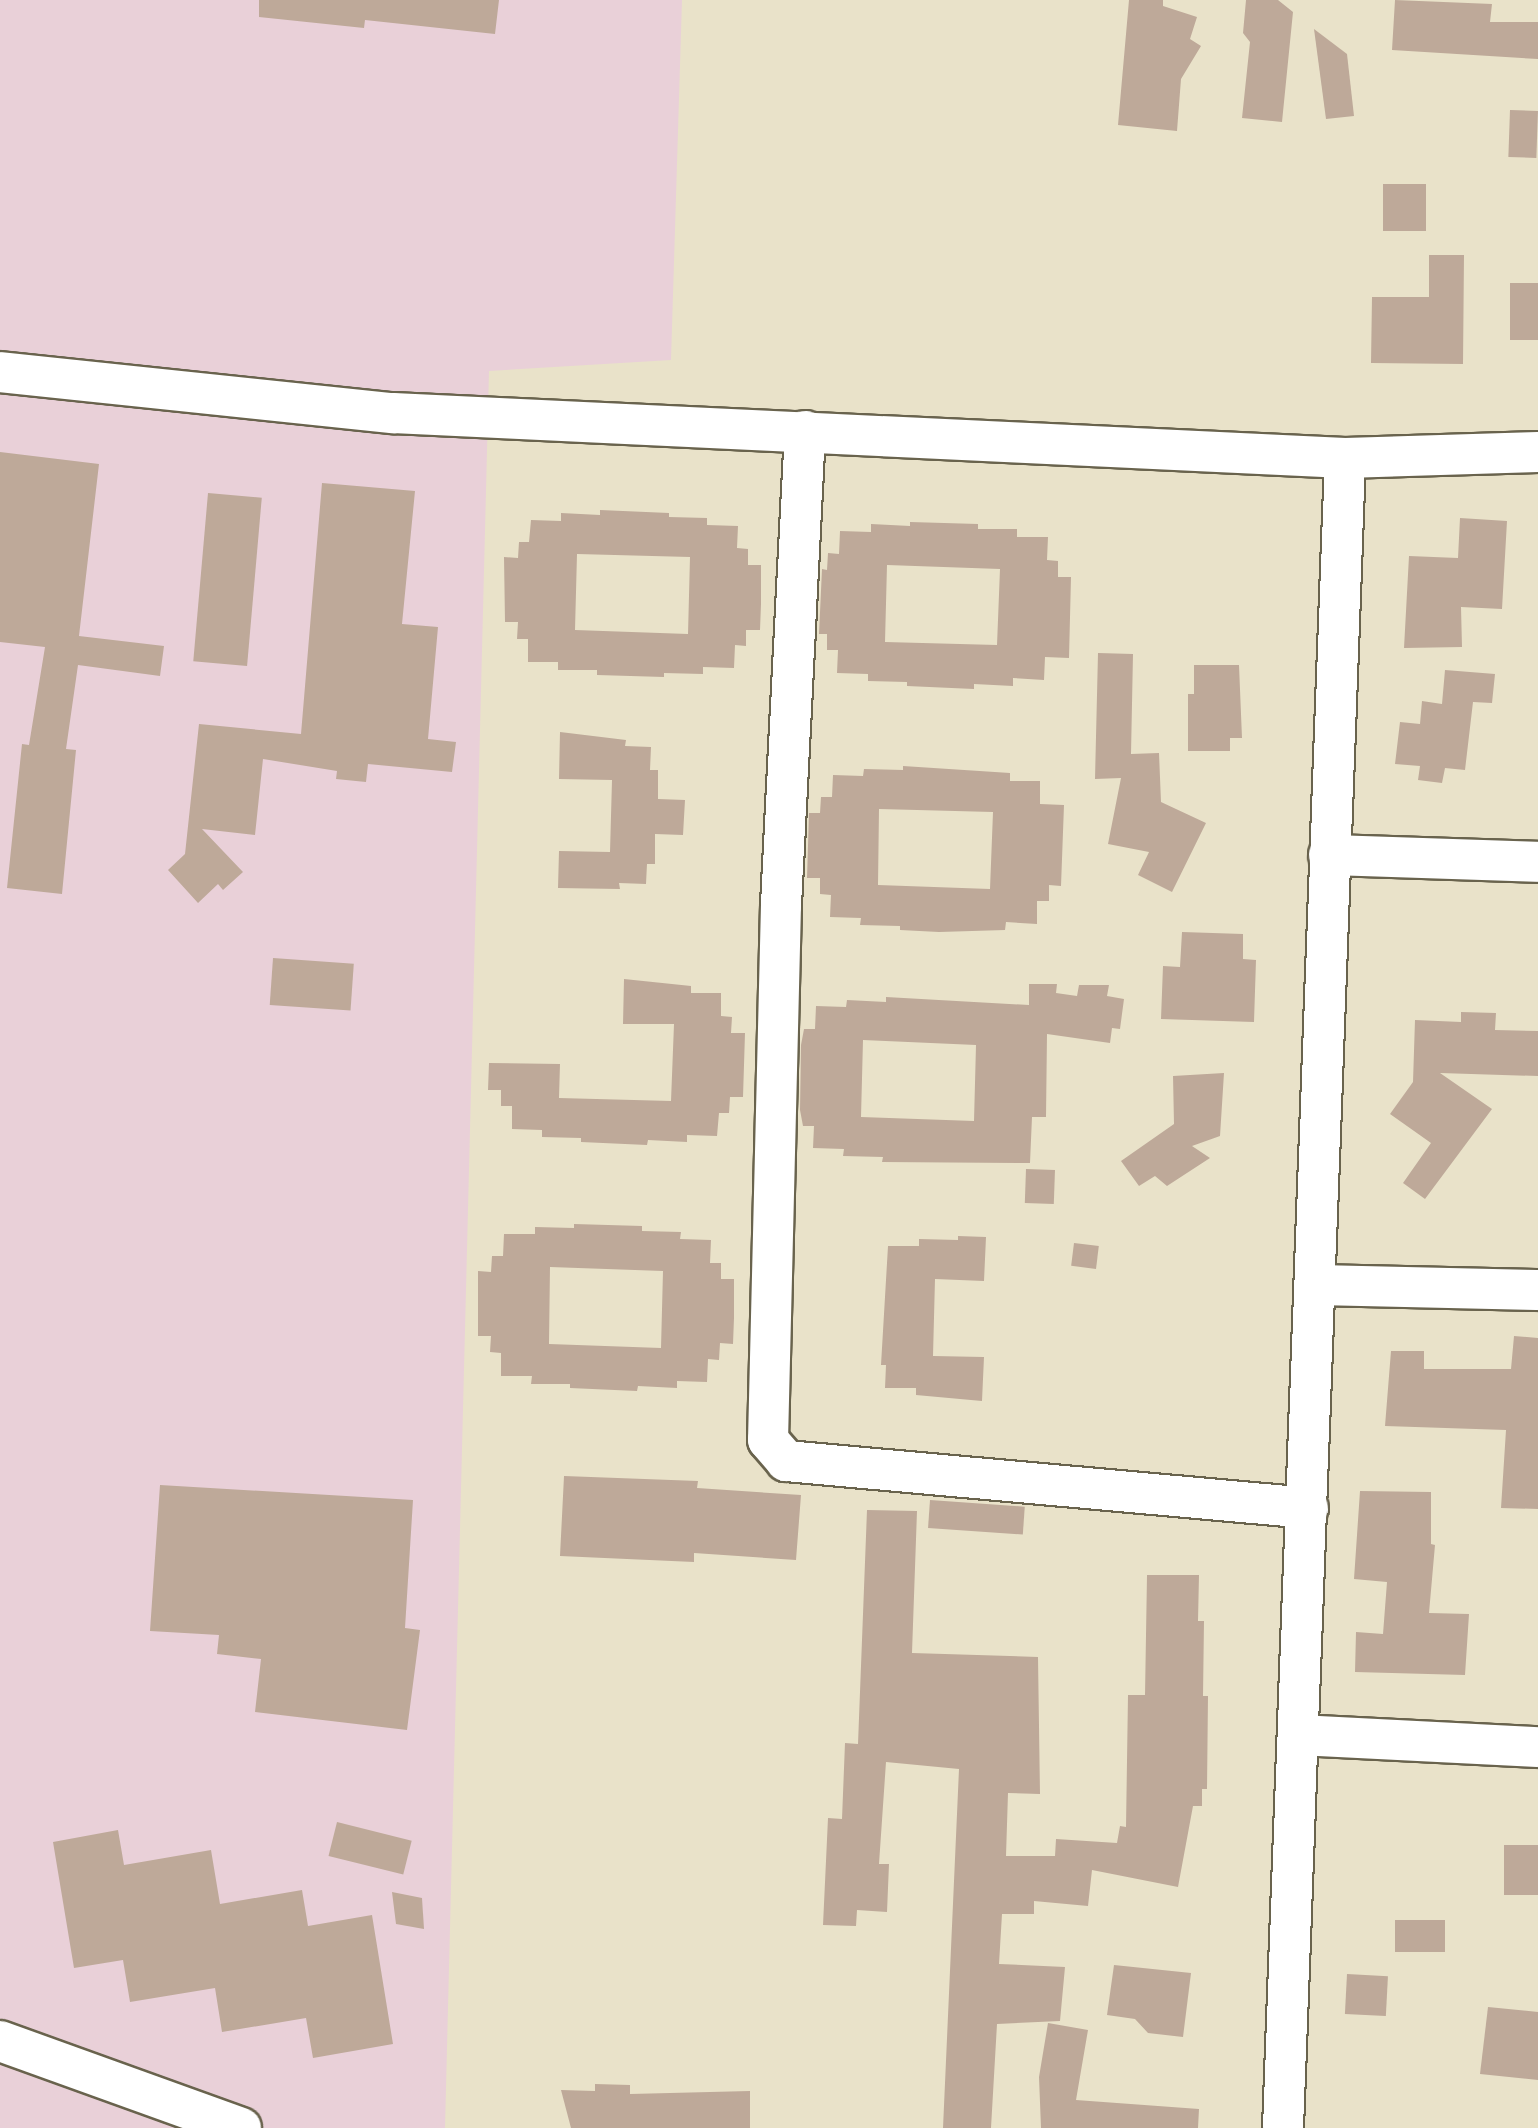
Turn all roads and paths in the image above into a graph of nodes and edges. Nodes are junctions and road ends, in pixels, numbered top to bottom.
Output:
1 (0, 372) edge
2 (805, 432) junction
3 (1538, 452) edge
4 (1344, 458) junction
5 (1329, 856) junction
6 (1538, 862) edge
7 (1316, 1285) junction
8 (1538, 1290) edge
9 (1308, 1508) junction
10 (1299, 1735) junction
11 (1538, 1747) edge
12 (0, 2040) edge
13 (241, 2128) edge
14 (1283, 2128) edge

1 - 2 street
2 - 4 street
2 - 9 street
3 - 4 street
4 - 5 street
5 - 6 street
5 - 7 street
7 - 8 street
7 - 9 street
9 - 10 street
10 - 11 street
10 - 14 street
12 - 13 street

